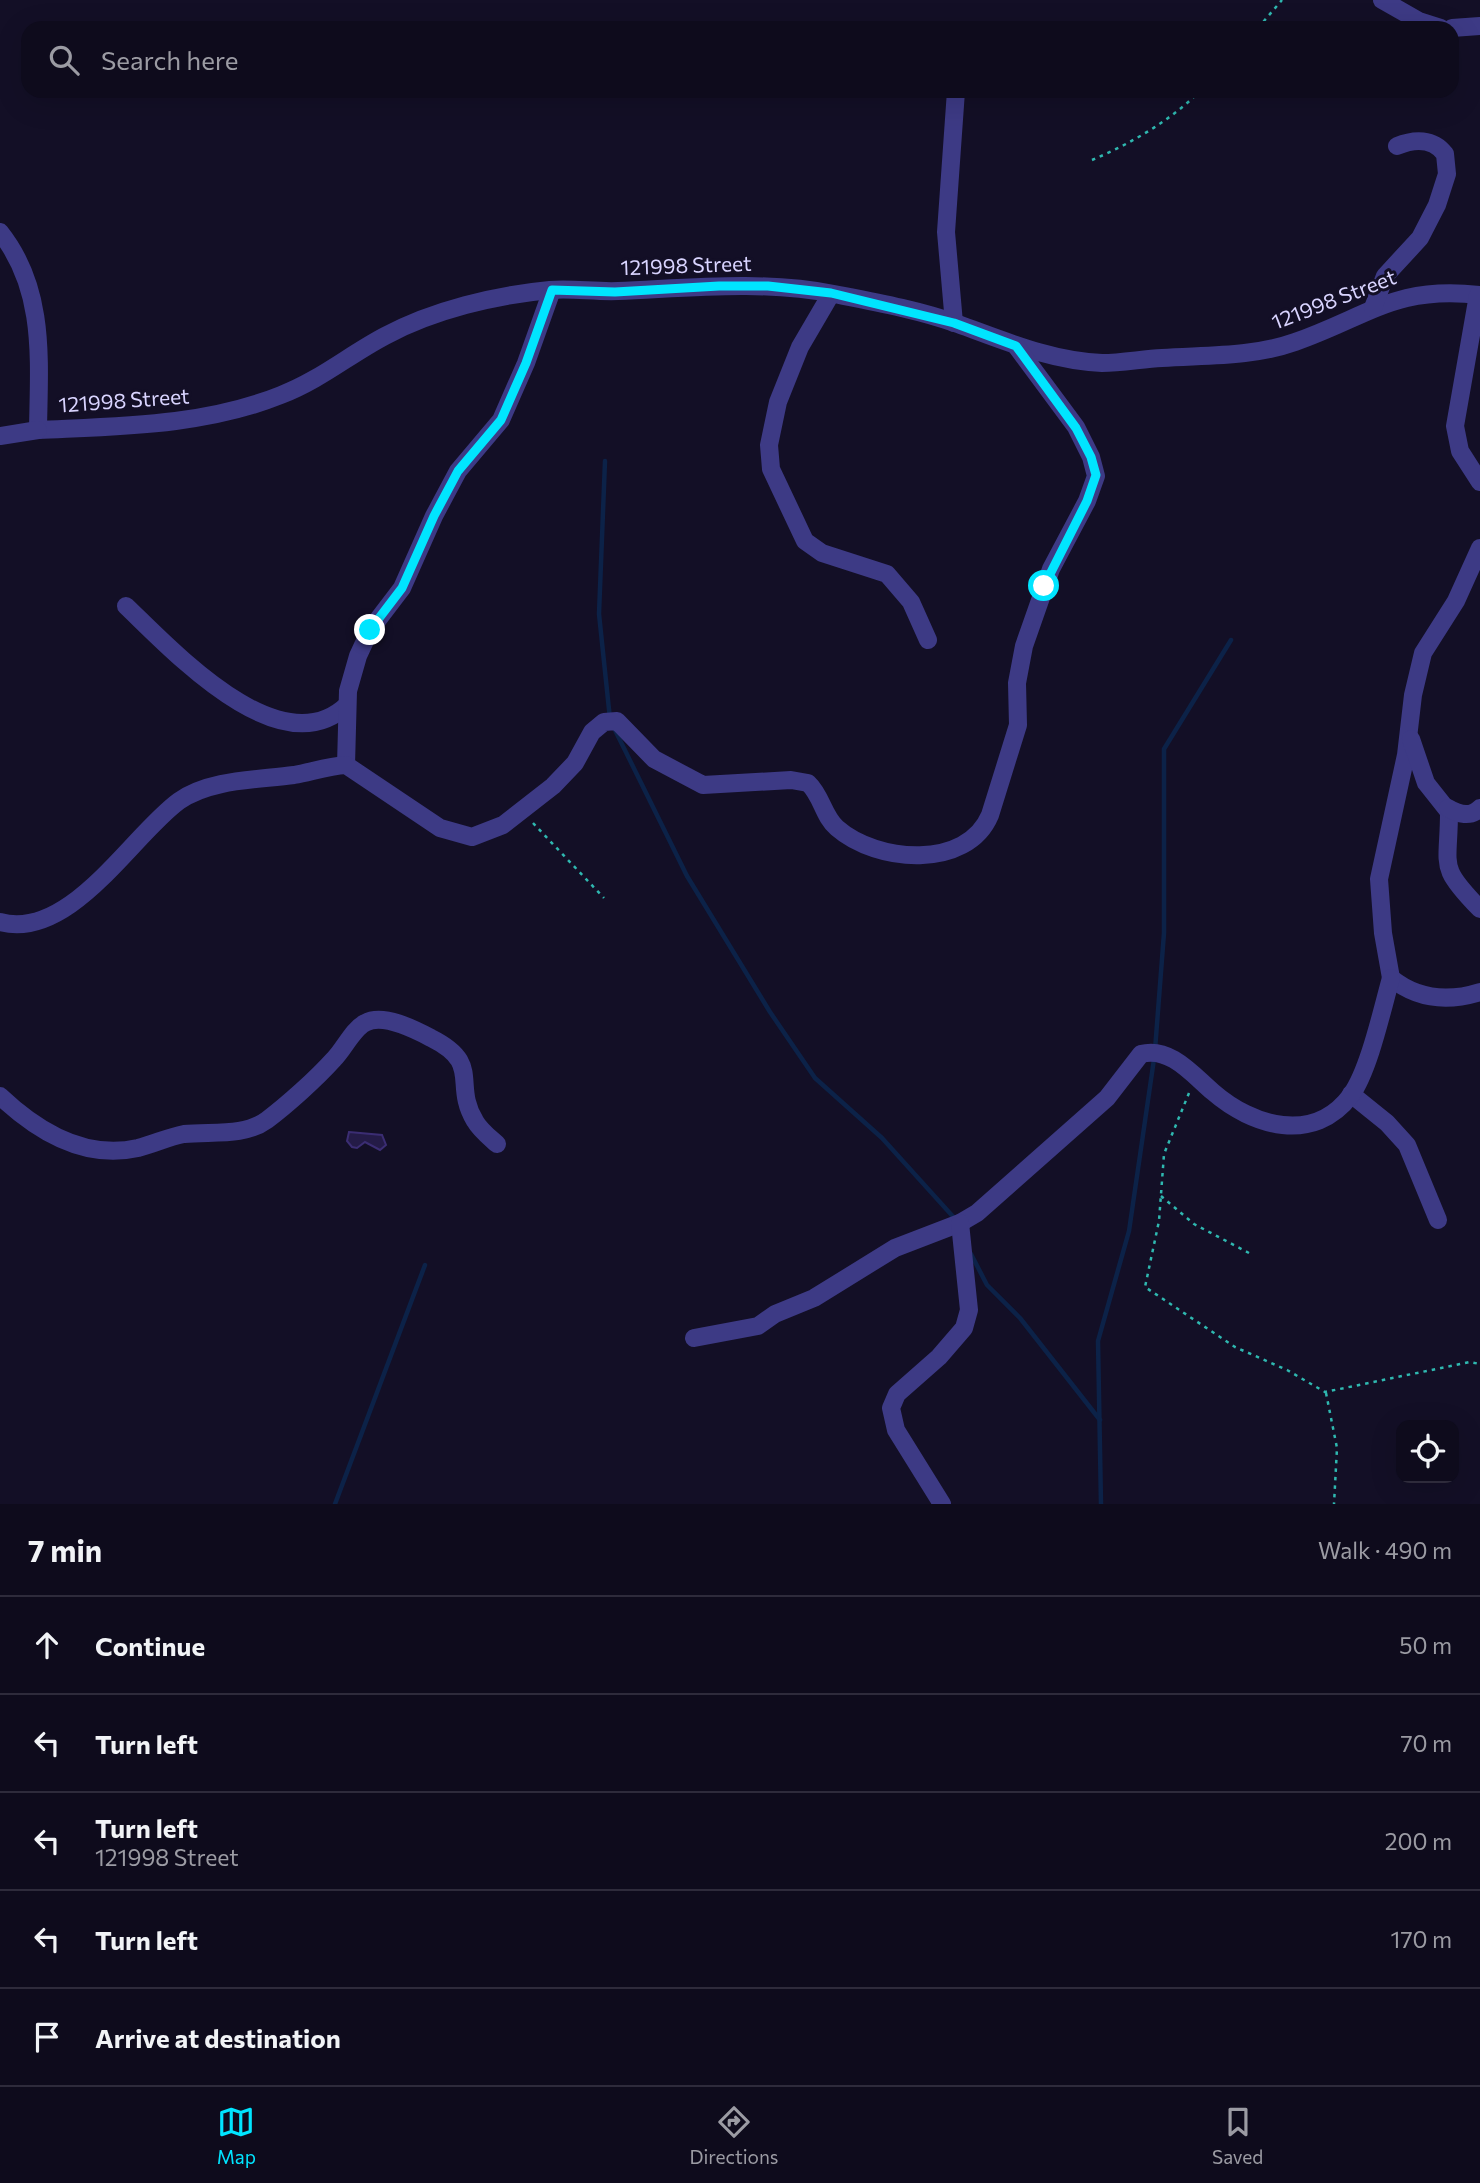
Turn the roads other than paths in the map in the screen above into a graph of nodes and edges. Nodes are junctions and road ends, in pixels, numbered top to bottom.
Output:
1 (1382, 0) edge
2 (1419, 21) edge
3 (1480, 26) edge
4 (1459, 28) edge
5 (956, 98) edge
6 (1397, 146) dead end
7 (0, 232) edge
8 (552, 290) junction
9 (831, 293) junction
10 (1479, 295) edge
11 (1373, 308) junction
12 (954, 323) junction
13 (1016, 346) junction
14 (38, 430) junction
15 (0, 436) edge
16 (1480, 482) edge
17 (1480, 548) edge
18 (126, 606) dead end
19 (928, 640) dead end
20 (347, 705) junction
21 (1409, 731) junction
22 (346, 765) junction
23 (1480, 807) edge
24 (1448, 808) junction
25 (1480, 909) edge
26 (0, 922) edge
27 (1391, 978) junction
28 (1480, 992) edge
29 (1351, 1094) junction
30 (0, 1096) edge
31 (497, 1144) dead end
32 (1438, 1220) dead end
33 (960, 1223) junction
34 (694, 1338) dead end
35 (942, 1504) edge

1 - 2 street
3 - 4 street
5 - 12 street
6 - 11 street
7 - 14 street, 121998 Street
8 - 9 street, 121998 Street
8 - 14 street, 121998 Street
8 - 20 street
9 - 12 street, 121998 Street
9 - 19 street
10 - 11 street, 121998 Street
10 - 16 street, 121998 Street
11 - 13 street, 121998 Street
12 - 13 street, 121998 Street
13 - 22 street
14 - 15 street
17 - 21 street
18 - 20 street
20 - 22 street
21 - 24 street
21 - 27 street
22 - 26 street
23 - 24 street
24 - 25 street
27 - 28 street
27 - 29 street
29 - 32 street
29 - 33 street
30 - 31 street
33 - 34 street
33 - 35 street

